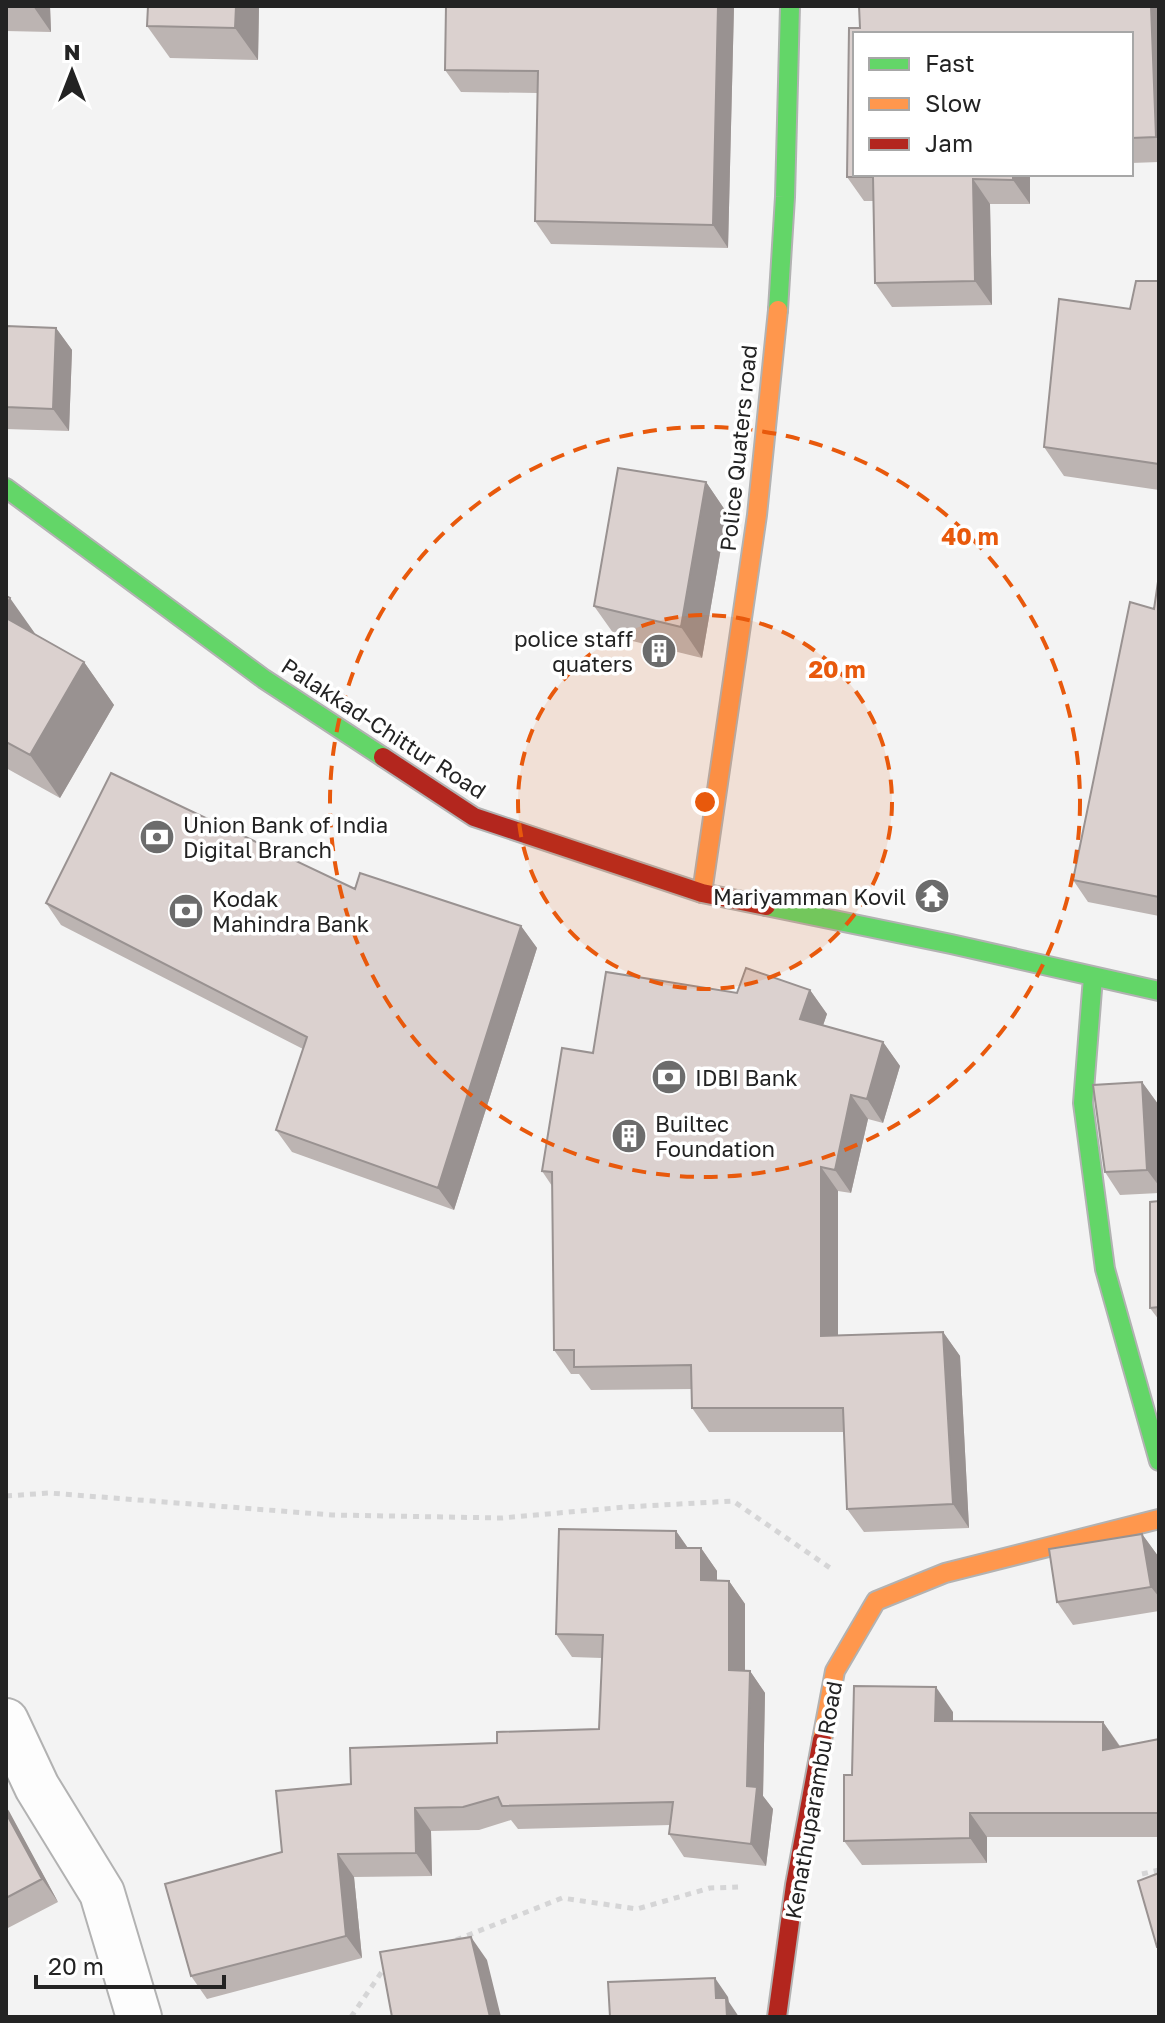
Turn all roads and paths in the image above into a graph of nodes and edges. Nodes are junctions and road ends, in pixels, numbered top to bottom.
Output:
1 (790, 6) edge
2 (6, 488) edge
3 (702, 893) junction
4 (1093, 977) junction
5 (1159, 991) edge
6 (1159, 1461) edge
7 (6, 1496) edge
8 (1159, 1519) edge
9 (876, 1601) junction
10 (6, 1721) edge
11 (1159, 1870) edge
12 (1142, 1874) dead end
13 (795, 1885) junction
14 (453, 1941) edge
15 (397, 1964) edge
16 (139, 2017) edge
17 (351, 2017) edge
18 (777, 2017) edge

1 - 3 street, Police Quaters road
2 - 3 street, Palakkad-Chittur Road
3 - 4 street, Palakkad-Chittur Road
4 - 5 street, Palakkad-Chittur Road
4 - 6 street
7 - 9 path
8 - 9 street
9 - 13 street, Kenathuparambu Road
10 - 16 street
11 - 12 path
13 - 14 path
13 - 18 street, Kenathuparambu Road
15 - 17 path

